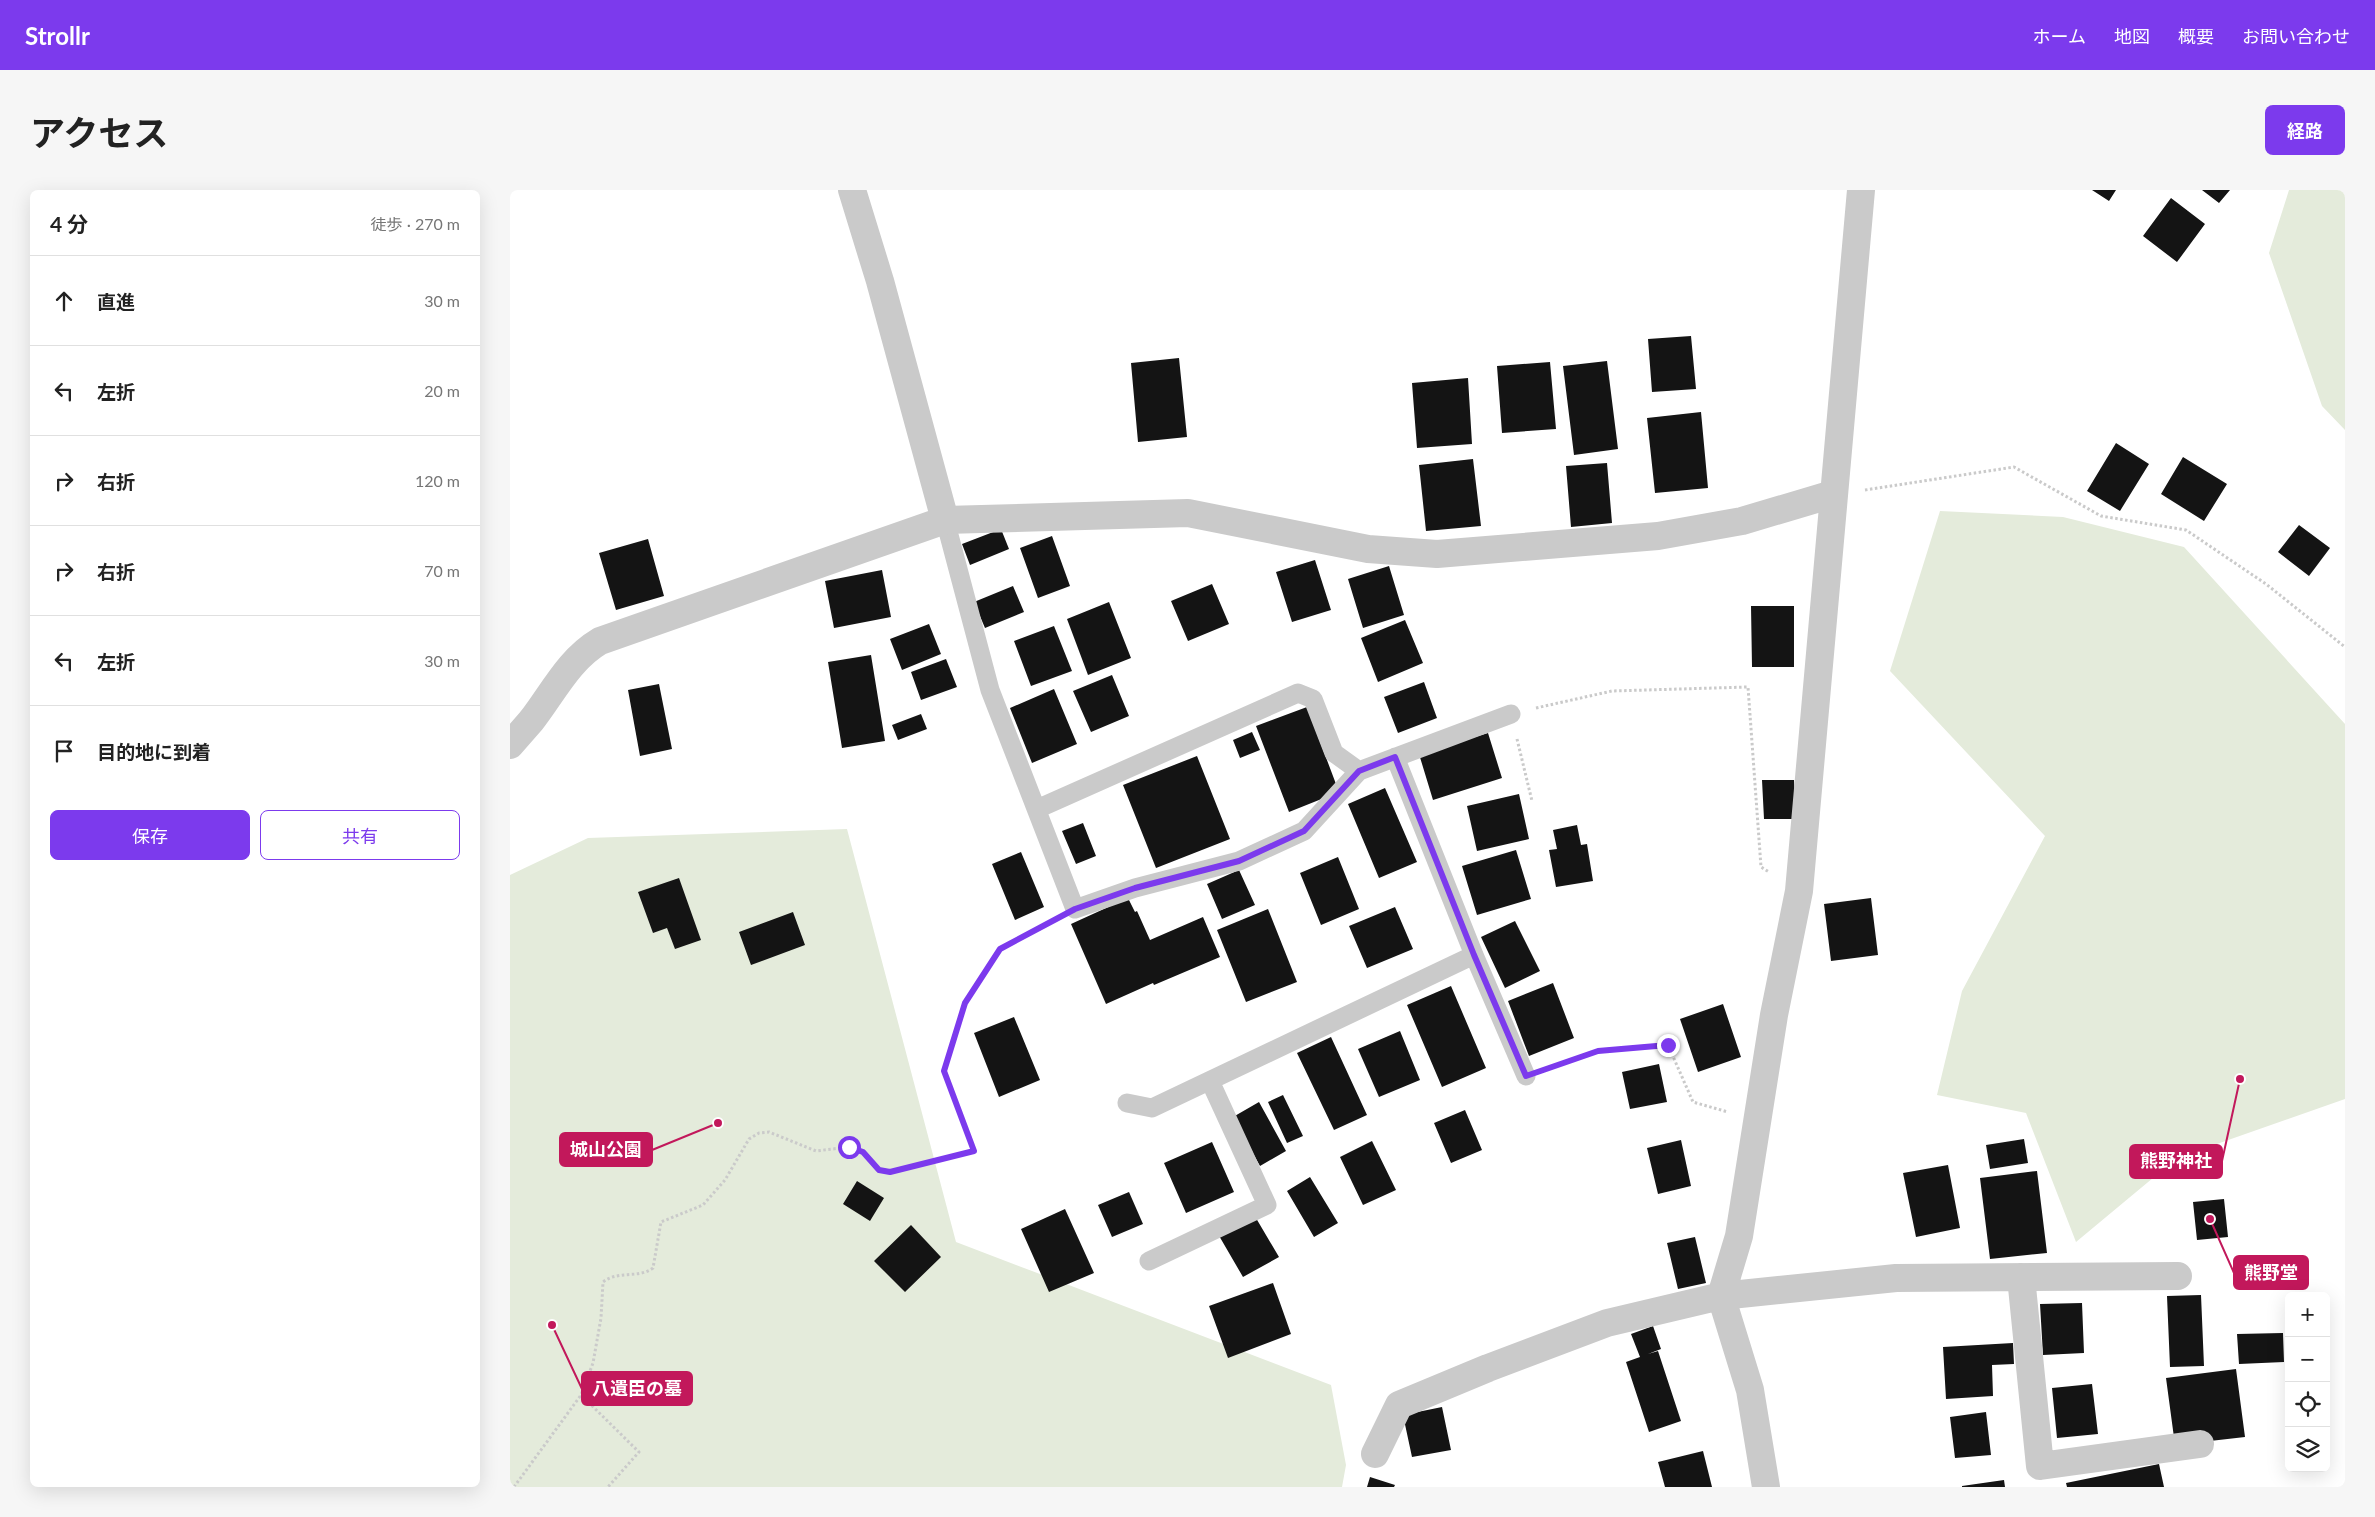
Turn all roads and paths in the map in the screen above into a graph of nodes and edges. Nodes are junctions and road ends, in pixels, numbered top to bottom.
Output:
1 (852, 190) edge
2 (1861, 190) edge
3 (1833, 494) junction
4 (945, 520) junction
5 (2345, 647) edge
6 (1511, 714) junction
7 (510, 745) edge
8 (1395, 757) junction
9 (1359, 771) junction
10 (1532, 801) dead end
11 (1037, 809) junction
12 (1799, 891) junction
13 (1075, 909) junction
14 (1474, 955) junction
15 (1526, 1076) joint
16 (1210, 1081) junction
17 (1127, 1103) dead end
18 (1758, 1122) junction
19 (1149, 1260) dead end
20 (2178, 1276) dead end
21 (2021, 1277) junction
22 (1721, 1296) junction
23 (580, 1395) junction
24 (2200, 1444) dead end
25 (1375, 1454) dead end
26 (514, 1487) edge
27 (608, 1487) edge
28 (1766, 1487) edge

1 - 4 street
2 - 3 street
3 - 4 street
3 - 5 path
3 - 12 street
4 - 7 street
4 - 11 lane
6 - 8 lane
6 - 10 path
6 - 12 path
8 - 9 lane
8 - 14 lane
9 - 11 lane
9 - 13 lane
11 - 13 lane
12 - 18 street
13 - 23 path
14 - 15 lane
14 - 16 lane
15 - 18 path
16 - 17 lane
16 - 19 lane
18 - 22 street
20 - 21 street
21 - 22 street
21 - 24 street
22 - 25 street
22 - 28 street
23 - 26 path
23 - 27 path

